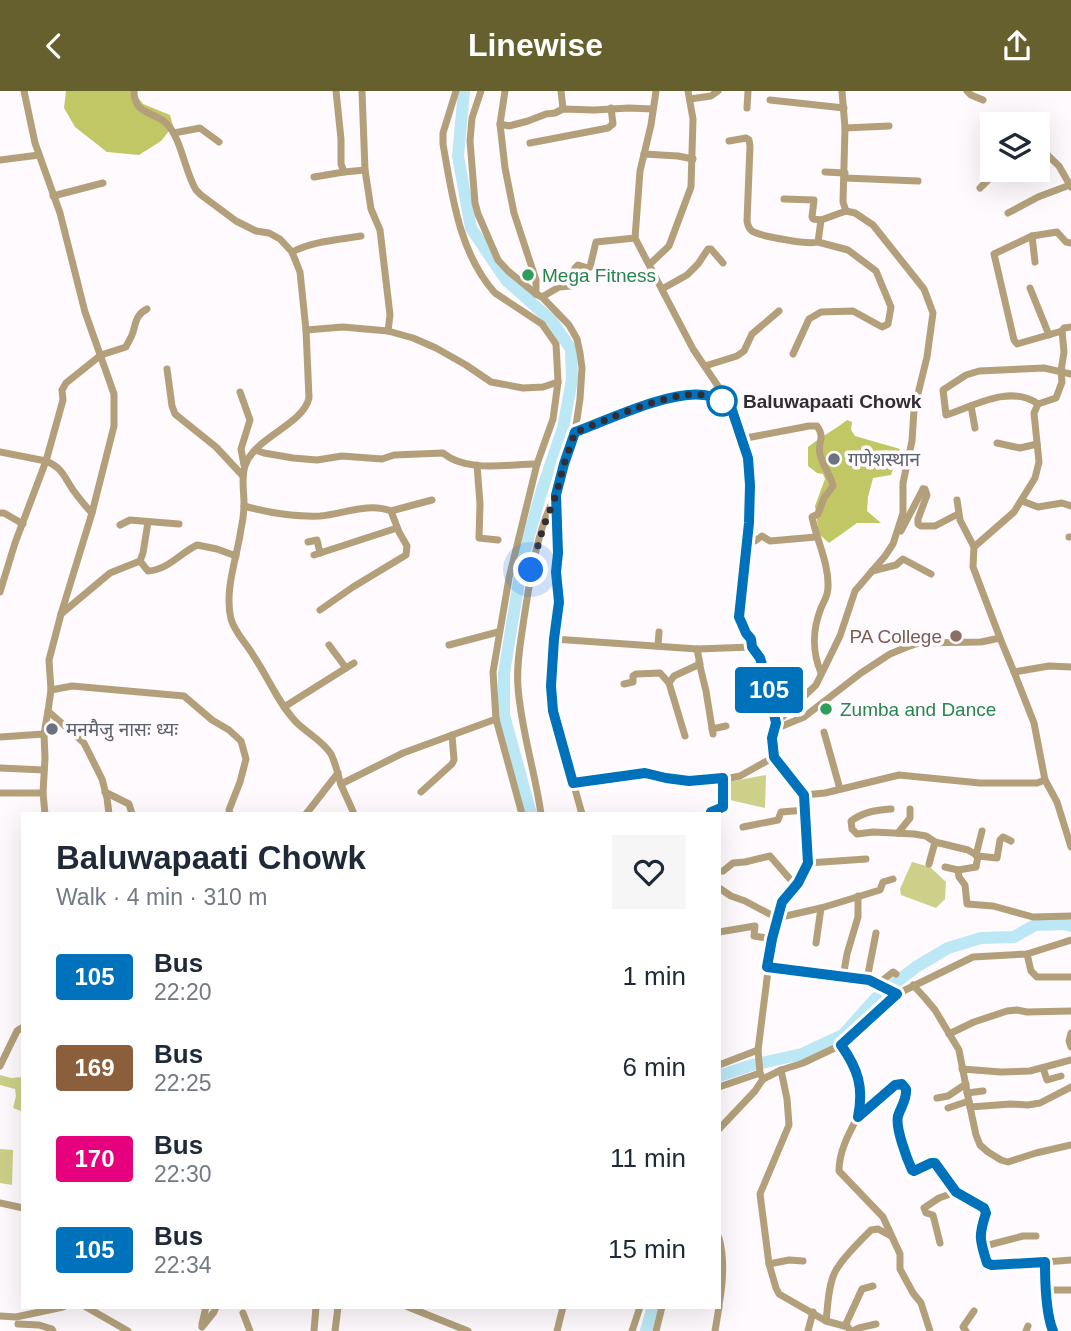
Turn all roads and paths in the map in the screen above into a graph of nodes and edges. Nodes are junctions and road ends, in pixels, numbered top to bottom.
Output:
1 (24, 91) edge
2 (134, 91) edge
3 (336, 91) edge
4 (362, 91) edge
5 (456, 91) edge
6 (481, 91) edge
7 (505, 91) edge
8 (561, 91) edge
9 (656, 91) edge
10 (718, 91) edge
11 (748, 91) edge
12 (842, 91) edge
13 (967, 91) edge
14 (689, 95) edge
15 (770, 100) dead end
16 (983, 100) dead end
17 (747, 108) dead end
18 (844, 108) junction
19 (563, 109) junction
20 (611, 109) junction
21 (653, 109) junction
22 (500, 124) junction
23 (889, 126) dead end
24 (845, 128) junction
25 (174, 133) junction
26 (729, 141) dead end
27 (219, 142) dead end
28 (530, 143) dead end
29 (644, 154) junction
30 (1050, 154) edge
31 (39, 155) junction
32 (693, 159) junction
33 (0, 160) edge
34 (365, 170) junction
35 (344, 172) junction
36 (825, 172) dead end
37 (845, 176) junction
38 (314, 177) dead end
39 (918, 181) dead end
40 (986, 182) edge
41 (103, 183) dead end
42 (1070, 186) edge
43 (980, 188) dead end
44 (53, 195) junction
45 (784, 199) dead end
46 (846, 211) junction
47 (1008, 213) dead end
48 (821, 220) junction
49 (361, 236) dead end
50 (1032, 236) junction
51 (635, 238) junction
52 (818, 242) junction
53 (1071, 243) edge
54 (292, 252) junction
55 (1035, 262) dead end
56 (723, 263) dead end
57 (650, 264) junction
58 (1030, 288) dead end
59 (662, 289) junction
60 (539, 296) junction
61 (147, 309) dead end
62 (779, 311) dead end
63 (1071, 327) edge
64 (306, 330) junction
65 (388, 331) junction
66 (1062, 331) junction
67 (1049, 335) junction
68 (1068, 353) edge
69 (793, 354) dead end
70 (101, 355) junction
71 (705, 366) junction
72 (167, 369) dead end
73 (1061, 371) junction
74 (1071, 375) edge
75 (558, 383) junction
76 (240, 392) dead end
77 (730, 404) junction
78 (1038, 404) junction
79 (971, 406) junction
80 (975, 428) dead end
81 (575, 432) junction
82 (741, 439) junction
83 (997, 443) dead end
84 (1037, 444) junction
85 (256, 450) junction
86 (0, 452) edge
87 (46, 461) junction
88 (537, 464) junction
89 (477, 465) junction
90 (245, 466) junction
91 (243, 476) junction
92 (556, 495) junction
93 (957, 499) dead end
94 (432, 500) dead end
95 (1022, 501) junction
96 (244, 506) junction
97 (1071, 506) edge
98 (391, 511) junction
99 (0, 513) edge
100 (92, 513) junction
101 (958, 514) junction
102 (148, 522) junction
103 (23, 524) junction
104 (179, 524) dead end
105 (120, 525) dead end
106 (397, 527) junction
107 (816, 537) junction
108 (498, 540) dead end
109 (748, 540) junction
110 (308, 542) dead end
111 (893, 544) junction
112 (974, 547) junction
113 (236, 556) junction
114 (140, 561) junction
115 (871, 571) junction
116 (931, 574) dead end
117 (0, 592) edge
118 (320, 610) dead end
119 (61, 614) junction
120 (498, 632) junction
121 (659, 632) dead end
122 (1000, 638) junction
123 (554, 639) junction
124 (329, 645) dead end
125 (449, 645) dead end
126 (658, 646) junction
127 (752, 647) junction
128 (697, 649) junction
129 (699, 661) junction
130 (354, 663) dead end
131 (1071, 667) edge
132 (346, 668) junction
133 (1014, 672) junction
134 (821, 673) junction
135 (669, 683) junction
136 (624, 684) dead end
137 (51, 690) junction
138 (284, 707) junction
139 (48, 711) junction
140 (496, 719) junction
141 (726, 726) dead end
142 (776, 726) junction
143 (824, 732) dead end
144 (44, 734) junction
145 (452, 735) junction
146 (685, 736) dead end
147 (0, 737) edge
148 (774, 757) junction
149 (0, 768) edge
150 (44, 770) junction
151 (338, 773) junction
152 (723, 778) junction
153 (1045, 780) junction
154 (573, 783) junction
155 (341, 784) junction
156 (840, 789) junction
157 (105, 792) junction
158 (421, 792) dead end
159 (0, 793) edge
160 (43, 793) junction
161 (804, 795) junction
162 (891, 809) dead end
163 (909, 809) dead end
164 (805, 810) junction
165 (45, 812) edge
166 (109, 812) edge
167 (131, 812) edge
168 (230, 812) edge
169 (308, 812) edge
170 (353, 812) edge
171 (521, 812) edge
172 (541, 812) edge
173 (581, 812) edge
174 (711, 812) edge
175 (743, 827) dead end
176 (982, 831) dead end
177 (898, 833) junction
178 (1070, 837) edge
179 (1011, 841) dead end
180 (934, 842) junction
181 (1071, 847) edge
182 (977, 855) junction
183 (866, 859) dead end
184 (808, 863) junction
185 (929, 864) dead end
186 (944, 867) dead end
187 (958, 870) junction
188 (723, 871) dead end
189 (893, 879) dead end
190 (796, 886) junction
191 (721, 889) edge
192 (858, 896) junction
193 (821, 908) junction
194 (1071, 916) edge
195 (777, 918) junction
196 (721, 932) edge
197 (876, 933) dead end
198 (772, 939) junction
199 (1071, 940) edge
200 (816, 943) dead end
201 (1027, 954) junction
202 (767, 967) junction
203 (897, 974) dead end
204 (844, 977) junction
205 (1071, 977) edge
206 (869, 980) junction
207 (879, 985) junction
208 (913, 985) junction
209 (894, 993) junction
210 (1071, 1011) edge
211 (21, 1028) edge
212 (1071, 1033) edge
213 (949, 1034) junction
214 (841, 1045) junction
215 (1071, 1047) edge
216 (759, 1053) junction
217 (1071, 1060) edge
218 (721, 1064) edge
219 (0, 1066) edge
220 (1043, 1068) junction
221 (962, 1069) junction
222 (781, 1070) junction
223 (761, 1076) junction
224 (1061, 1076) dead end
225 (721, 1086) edge
226 (1071, 1087) edge
227 (967, 1088) junction
228 (983, 1091) dead end
229 (937, 1098) dead end
230 (969, 1104) junction
231 (948, 1108) dead end
232 (858, 1117) junction
233 (721, 1127) edge
234 (1071, 1145) edge
235 (956, 1192) junction
236 (0, 1203) edge
237 (21, 1208) edge
238 (1036, 1236) dead end
239 (891, 1237) junction
240 (940, 1243) dead end
241 (721, 1246) edge
242 (981, 1247) junction
243 (1071, 1260) edge
244 (803, 1261) dead end
245 (1045, 1262) junction
246 (769, 1264) junction
247 (873, 1286) dead end
248 (1046, 1290) junction
249 (1071, 1290) edge
250 (721, 1293) edge
251 (58, 1309) edge
252 (90, 1309) edge
253 (206, 1309) edge
254 (215, 1309) edge
255 (316, 1309) edge
256 (338, 1309) edge
257 (413, 1309) edge
258 (562, 1309) edge
259 (639, 1309) edge
260 (662, 1309) edge
261 (719, 1309) edge
262 (974, 1311) dead end
263 (813, 1312) junction
264 (243, 1313) dead end
265 (0, 1316) edge
266 (827, 1321) junction
267 (18, 1324) edge
268 (876, 1324) dead end
269 (201, 1329) edge
270 (849, 1329) edge
271 (53, 1331) edge
272 (128, 1331) edge
273 (250, 1331) edge
274 (314, 1331) edge
275 (335, 1331) edge
276 (468, 1331) edge
277 (557, 1331) edge
278 (632, 1331) edge
279 (656, 1331) edge
280 (715, 1331) edge
281 (808, 1331) edge
282 (930, 1331) edge
283 (966, 1331) edge
284 (1053, 1331) edge

1 - 31 street
2 - 25 street
3 - 35 street
4 - 34 street
5 - 75 street
6 - 60 street
7 - 22 street
8 - 19 street
9 - 21 street
10 - 14 street
11 - 17 street
12 - 18 street
13 - 16 street
14 - 32 street
15 - 18 street
18 - 24 street
19 - 20 street
19 - 22 street
20 - 21 street
20 - 28 street
21 - 29 street
22 - 60 street
23 - 24 street
24 - 37 street
25 - 27 street
25 - 54 street
26 - 52 street
29 - 32 street
29 - 51 street
30 - 42 street
31 - 33 street
31 - 44 street
32 - 57 street
34 - 35 street
34 - 65 street
35 - 38 street
36 - 37 street
37 - 39 street
37 - 46 street
40 - 43 street
41 - 44 street
42 - 47 street
44 - 70 street
45 - 48 street
46 - 48 street
46 - 111 street
48 - 52 street
49 - 54 street
50 - 53 street
50 - 55 street
50 - 67 street
51 - 57 street
51 - 60 street
52 - 69 street
54 - 64 street
56 - 59 street
57 - 59 street
58 - 67 street
59 - 71 street
60 - 81 street
61 - 70 street
62 - 71 street
63 - 66 street
64 - 65 street
64 - 85 street
65 - 75 street
66 - 67 street
66 - 68 street
68 - 73 street
70 - 87 street
70 - 100 street
71 - 77 street
72 - 91 street
73 - 74 street
73 - 78 street
73 - 79 street
75 - 88 street
76 - 90 street
77 - 81 street
77 - 82 street
78 - 79 street
78 - 84 street
79 - 80 street
81 - 92 street
82 - 107 street
82 - 109 street
83 - 84 street
84 - 95 street
85 - 89 street
85 - 90 street
86 - 87 street
87 - 100 street
87 - 103 street
88 - 89 street
88 - 120 street
89 - 108 street
90 - 91 street
91 - 96 street
92 - 123 street
92 - 172 street
93 - 101 street
94 - 98 street
95 - 97 street
95 - 112 street
96 - 98 street
96 - 113 street
98 - 106 street
99 - 103 street
100 - 119 street
101 - 111 street
101 - 112 street
102 - 104 street
102 - 105 street
102 - 114 street
103 - 117 street
106 - 110 street
106 - 118 street
107 - 109 street
107 - 134 street
109 - 127 street
111 - 115 street
112 - 122 street
113 - 114 street
113 - 138 street
114 - 119 street
115 - 116 street
115 - 134 street
119 - 137 street
120 - 125 street
120 - 140 street
121 - 126 street
122 - 133 street
122 - 142 street
123 - 126 street
123 - 154 street
124 - 132 street
126 - 128 street
127 - 128 street
127 - 142 street
128 - 129 street
129 - 135 street
129 - 141 street
130 - 132 street
131 - 133 street
132 - 138 street
133 - 153 street
134 - 142 street
135 - 136 street
135 - 146 street
137 - 139 street
137 - 168 street
138 - 151 street
139 - 144 street
139 - 157 street
140 - 145 street
140 - 171 street
142 - 148 street
143 - 156 street
144 - 147 street
144 - 150 street
145 - 155 street
145 - 158 street
148 - 152 street
148 - 161 street
149 - 150 street
150 - 160 street
151 - 155 street
151 - 169 street
152 - 154 street
152 - 174 street
153 - 156 street
153 - 178 street
154 - 173 street
155 - 170 street
156 - 161 street
157 - 166 street
157 - 167 street
159 - 160 street
160 - 165 street
161 - 164 street
162 - 177 street
163 - 177 street
164 - 175 street
164 - 184 street
176 - 182 street
177 - 180 street
178 - 181 street
179 - 182 street
180 - 182 street
180 - 185 street
182 - 187 street
183 - 184 street
184 - 190 street
186 - 187 street
187 - 194 street
188 - 190 street
189 - 192 street
190 - 195 street
191 - 195 street
192 - 193 street
192 - 204 street
193 - 195 street
193 - 200 street
195 - 198 street
196 - 198 street
197 - 206 street
198 - 202 street
199 - 201 street
201 - 205 street
201 - 208 street
202 - 204 street
202 - 216 street
203 - 207 street
204 - 206 street
206 - 207 street
207 - 209 street
208 - 209 street
208 - 213 street
209 - 214 street
210 - 213 street
211 - 219 street
212 - 215 street
213 - 221 street
214 - 222 street
214 - 232 street
216 - 218 street
216 - 223 street
217 - 220 street
220 - 221 street
220 - 224 street
221 - 227 street
222 - 223 street
222 - 246 street
223 - 225 street
223 - 233 street
226 - 230 street
227 - 228 street
227 - 229 street
227 - 230 street
230 - 231 street
230 - 234 street
232 - 235 street
232 - 239 street
235 - 240 street
235 - 242 street
236 - 237 street
238 - 242 street
239 - 266 street
239 - 282 street
241 - 250 street
242 - 245 street
243 - 245 street
244 - 246 street
245 - 248 street
246 - 263 street
247 - 270 street
248 - 249 street
248 - 284 street
251 - 267 street
252 - 272 street
253 - 269 street
254 - 269 street
255 - 274 street
256 - 275 street
257 - 276 street
258 - 277 street
259 - 278 street
260 - 279 street
261 - 280 street
262 - 283 street
263 - 266 street
263 - 281 street
264 - 273 street
265 - 267 street
266 - 270 street
267 - 271 street
268 - 270 street

